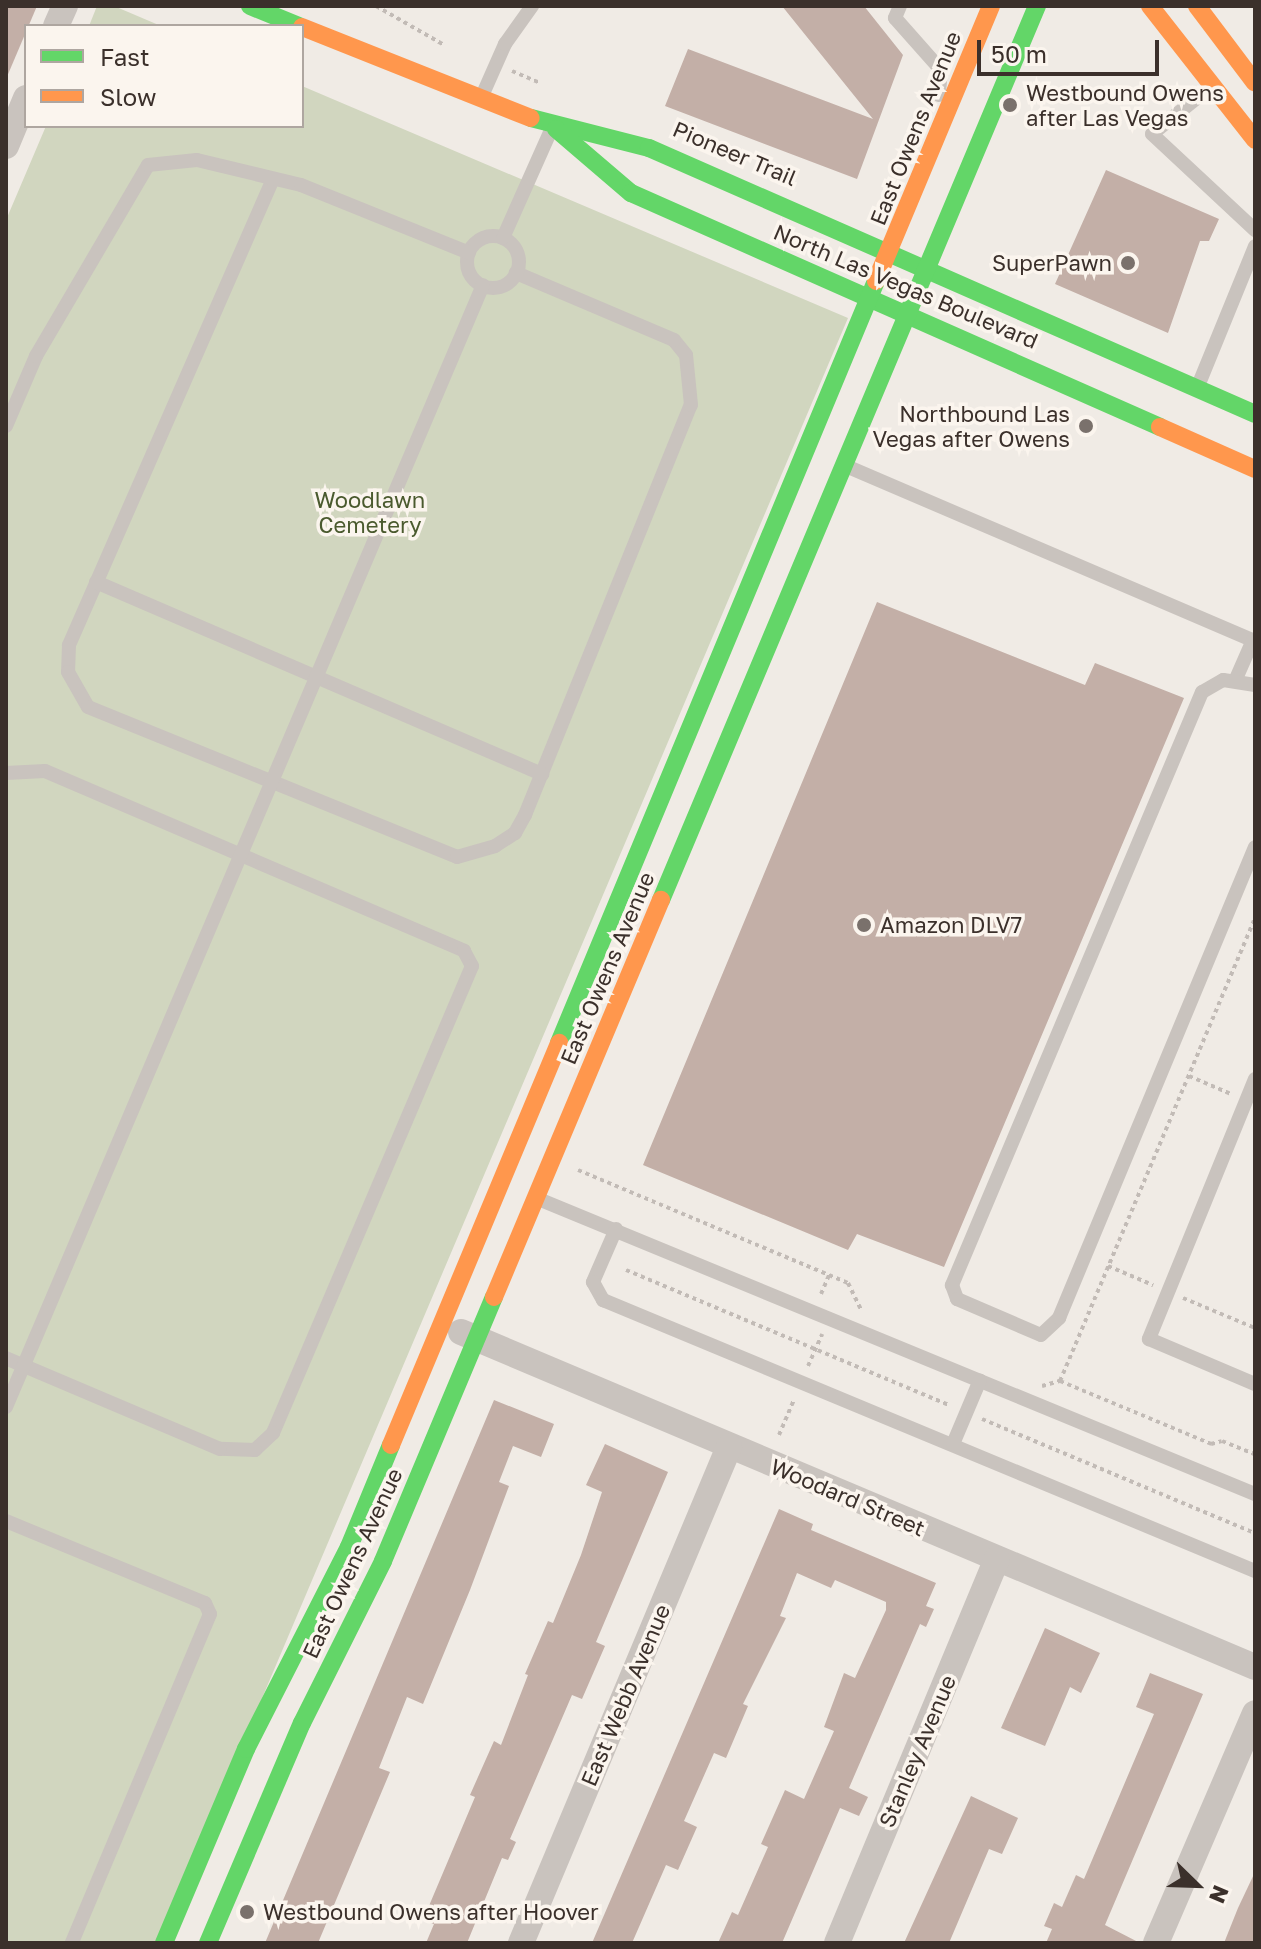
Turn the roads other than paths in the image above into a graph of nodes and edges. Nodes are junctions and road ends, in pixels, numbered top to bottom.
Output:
1 (250, 6) edge
2 (532, 6) edge
3 (900, 6) edge
4 (991, 6) edge
5 (1037, 6) edge
6 (1150, 6) edge
7 (1197, 6) edge
8 (296, 24) edge
9 (304, 27) edge
10 (1253, 75) edge
11 (1213, 85) junction
12 (481, 100) junction
13 (24, 103) edge
14 (552, 126) junction
15 (1255, 140) edge
16 (933, 144) junction
17 (6, 146) edge
18 (273, 179) junction
19 (1255, 230) edge
20 (503, 238) junction
21 (1255, 246) edge
22 (890, 252) junction
23 (469, 253) junction
24 (928, 269) junction
25 (516, 273) junction
26 (483, 285) junction
27 (871, 297) junction
28 (909, 314) junction
29 (1197, 388) junction
30 (1255, 414) edge
31 (6, 426) edge
32 (846, 466) junction
33 (1255, 469) edge
34 (96, 582) junction
35 (1254, 641) edge
36 (318, 677) junction
37 (1235, 681) junction
38 (1255, 685) edge
39 (6, 773) edge
40 (542, 774) junction
41 (271, 782) junction
42 (1255, 847) edge
43 (239, 853) junction
44 (1255, 1079) edge
45 (536, 1198) junction
46 (616, 1229) junction
47 (443, 1325) junction
48 (476, 1339) junction
49 (6, 1358) edge
50 (23, 1365) junction
51 (980, 1380) junction
52 (1255, 1384) edge
53 (6, 1407) edge
54 (953, 1444) junction
55 (729, 1447) junction
56 (1255, 1494) edge
57 (6, 1521) edge
58 (997, 1559) junction
59 (1255, 1571) edge
60 (1255, 1667) edge
61 (1255, 1713) edge
62 (72, 1943) edge
63 (164, 1943) edge
64 (208, 1943) edge
65 (521, 1943) edge
66 (837, 1943) edge
67 (1156, 1943) edge

1 - 8 main road, North Las Vegas Boulevard
2 - 12 lane
3 - 16 lane
4 - 16 main road, East Owens Avenue
5 - 24 main road, East Owens Avenue
6 - 11 main road
7 - 10 main road
9 - 12 main road, North Las Vegas Boulevard
11 - 15 main road
11 - 19 lane
12 - 14 main road, North Las Vegas Boulevard
13 - 17 street
14 - 20 lane
14 - 22 main road, North Las Vegas Boulevard
14 - 27 main road, North Las Vegas Boulevard
16 - 22 main road, East Owens Avenue
18 - 23 lane
18 - 31 lane
18 - 34 lane
20 - 23 lane
20 - 25 lane
21 - 29 lane
22 - 24 main road, North Las Vegas Boulevard
22 - 27 main road, East Owens Avenue
23 - 26 lane
24 - 28 main road, East Owens Avenue
24 - 29 main road, North Las Vegas Boulevard
25 - 26 lane
25 - 40 lane
26 - 36 lane
27 - 28 main road, North Las Vegas Boulevard
27 - 47 main road, East Owens Avenue
28 - 32 main road, East Owens Avenue
28 - 33 main road, North Las Vegas Boulevard
29 - 30 main road, North Las Vegas Boulevard
32 - 35 lane
32 - 45 main road, East Owens Avenue
34 - 36 lane
34 - 41 lane
35 - 37 lane
36 - 40 lane
36 - 41 lane
37 - 38 lane
37 - 42 lane
39 - 43 lane
40 - 41 lane
41 - 43 lane
43 - 50 lane
43 - 50 lane
44 - 52 lane
45 - 46 lane
45 - 48 main road, East Owens Avenue
46 - 51 lane
46 - 54 lane
47 - 48 street, Woodard Street
47 - 63 main road, East Owens Avenue
48 - 55 street, Woodard Street
48 - 64 main road, East Owens Avenue
49 - 50 lane
50 - 53 lane
51 - 54 lane
51 - 56 lane
54 - 59 lane
55 - 58 street, Woodard Street
55 - 65 street, East Webb Avenue
57 - 62 lane
58 - 60 street, Woodard Street
58 - 66 street, Stanley Avenue
61 - 67 street

